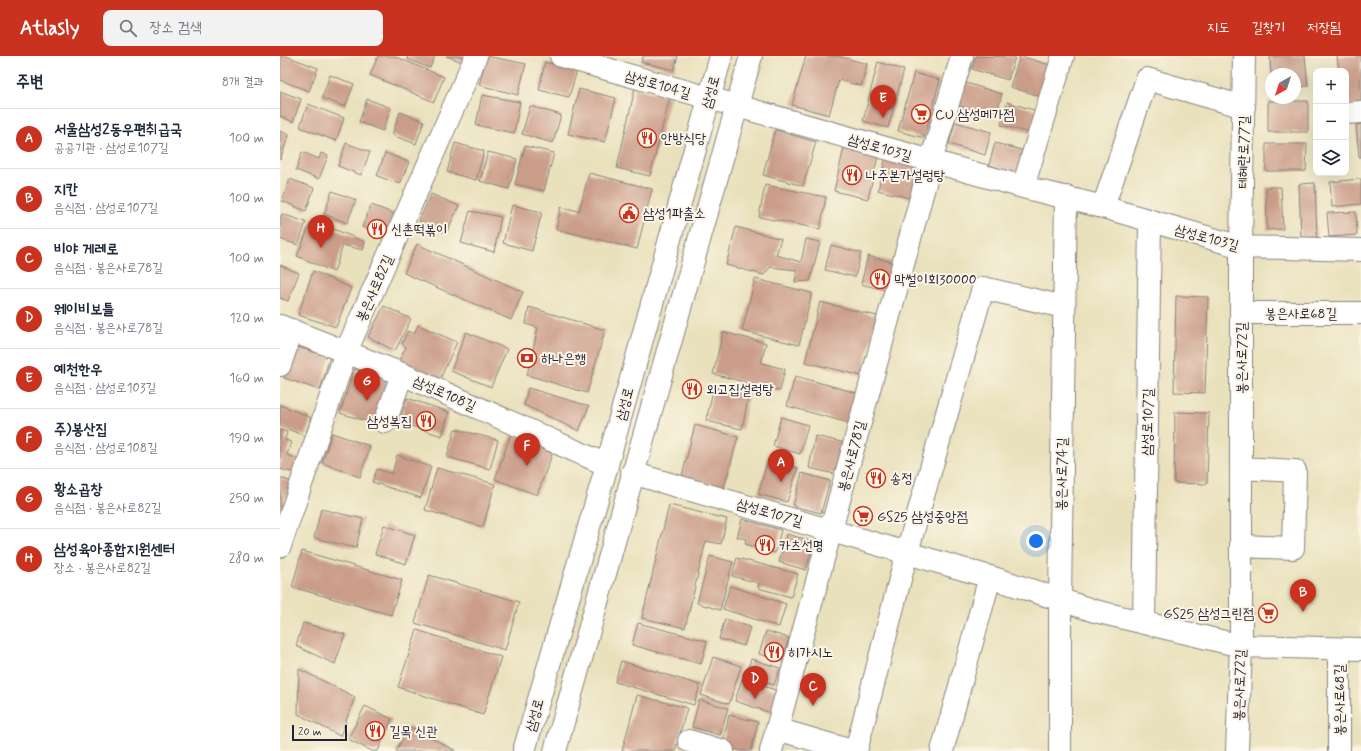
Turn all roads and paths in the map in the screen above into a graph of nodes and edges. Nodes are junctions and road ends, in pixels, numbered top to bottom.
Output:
1 (476, 56) edge
2 (562, 56) edge
3 (721, 56) edge
4 (751, 56) edge
5 (962, 56) edge
6 (1063, 56) edge
7 (1244, 56) edge
8 (708, 98) junction
9 (737, 107) junction
10 (1244, 107) junction
11 (1361, 112) edge
12 (1349, 113) edge
13 (931, 161) junction
14 (1023, 187) junction
15 (1066, 197) junction
16 (1103, 207) junction
17 (1150, 222) junction
18 (1241, 247) junction
19 (1361, 250) edge
20 (1064, 307) junction
21 (1242, 313) junction
22 (1361, 313) edge
23 (286, 328) edge
24 (346, 352) junction
25 (280, 365) edge
26 (402, 374) junction
27 (384, 422) dead end
28 (607, 465) junction
29 (1241, 468) junction
30 (632, 473) junction
31 (831, 530) junction
32 (282, 532) edge
33 (1241, 546) junction
34 (907, 552) junction
35 (990, 577) junction
36 (1060, 600) junction
37 (1144, 623) junction
38 (1240, 646) junction
39 (1339, 649) junction
40 (1361, 649) edge
41 (777, 729) junction
42 (689, 741) dead end
43 (524, 751) edge
44 (555, 751) edge
45 (723, 751) edge
46 (770, 751) edge
47 (852, 751) edge
48 (856, 751) edge
49 (942, 751) edge
50 (1060, 751) edge
51 (1237, 751) edge
52 (1340, 751) edge

1 - 24 street, 봉은사로82길
2 - 8 street, 삼성로104길
3 - 8 street, 삼성로
4 - 9 street, 삼성로
5 - 13 street, 봉은사로78길
6 - 14 street
7 - 10 street, 테헤란로77길
8 - 9 street, 삼성로104길
8 - 28 street, 삼성로
9 - 13 street, 삼성로103길
9 - 30 street, 삼성로
10 - 16 street
10 - 18 street, 테헤란로77길
11 - 12 street
13 - 14 street, 삼성로103길
13 - 31 street, 봉은사로78길
14 - 15 street, 삼성로103길
15 - 16 street, 삼성로103길
15 - 20 street, 봉은사로74길
16 - 17 street, 삼성로103길
17 - 18 street, 삼성로103길
17 - 37 street, 삼성로107길
18 - 19 street, 삼성로103길
18 - 21 street, 봉은사로72길
20 - 34 street
20 - 36 street, 봉은사로74길
21 - 22 street, 봉은사로68길
21 - 29 street, 봉은사로72길
23 - 24 street, 삼성로108길
23 - 25 street
24 - 26 street, 삼성로108길
24 - 32 street, 봉은사로82길
26 - 27 street
26 - 28 street, 삼성로108길
28 - 43 street, 삼성로
29 - 33 street, 봉은사로72길
29 - 33 street
30 - 31 street, 삼성로107길
30 - 44 street, 삼성로
31 - 34 street, 삼성로107길
31 - 41 street, 봉은사로78길
33 - 38 street, 봉은사로72길
34 - 35 street, 삼성로107길
34 - 48 street
35 - 36 street, 삼성로107길
35 - 49 street
36 - 37 street, 삼성로107길
36 - 50 street, 봉은사로74길
37 - 38 street, 삼성로107길
38 - 39 street, 삼성로107길
38 - 51 street, 봉은사로72길
39 - 40 street, 삼성로107길
39 - 52 street, 봉은사로68길
41 - 46 street, 봉은사로78길
41 - 47 street
42 - 45 street

